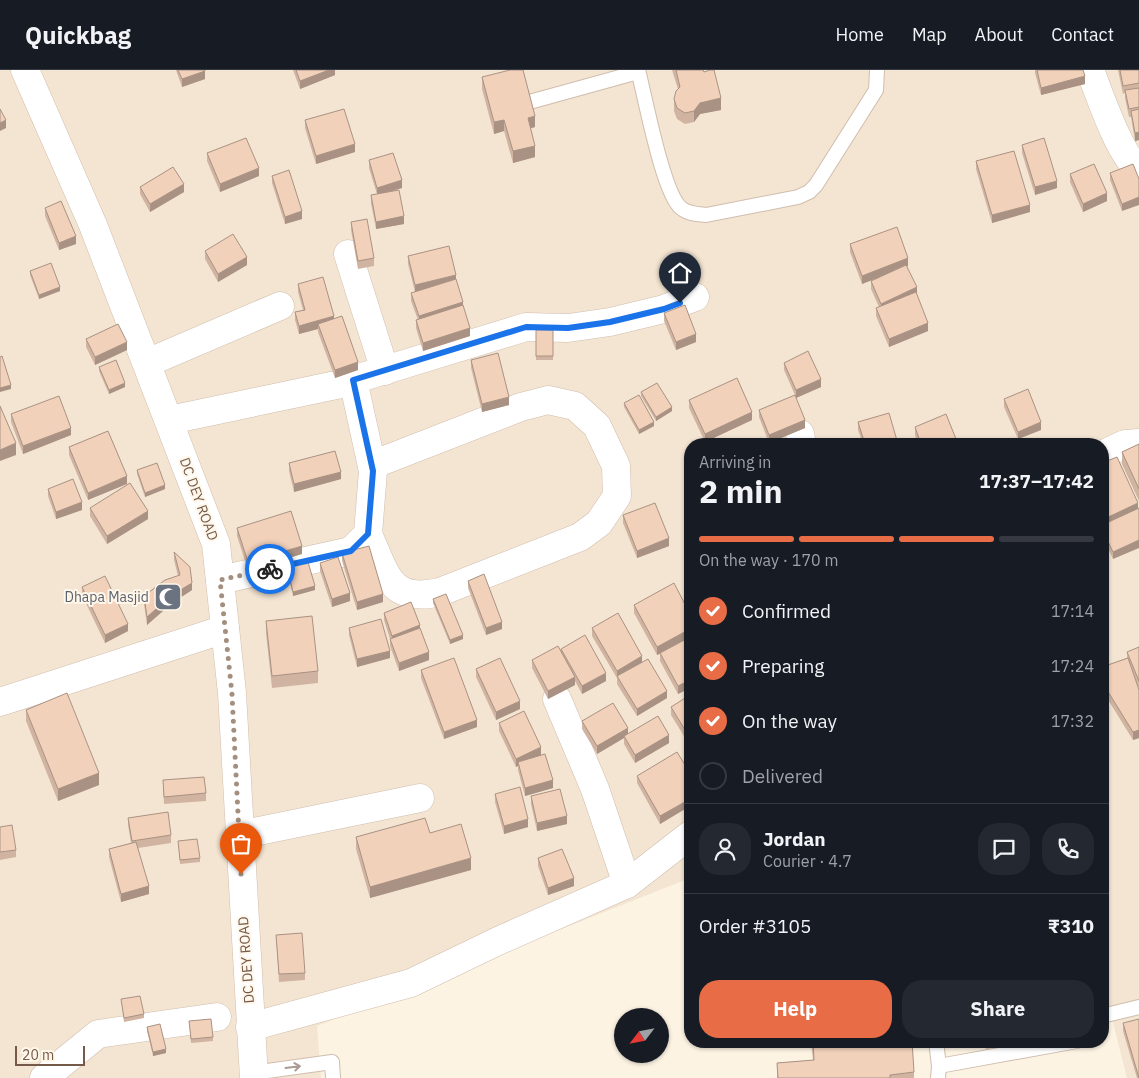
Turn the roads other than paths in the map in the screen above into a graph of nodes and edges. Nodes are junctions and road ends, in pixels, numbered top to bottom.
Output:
1 (25, 70) edge
2 (876, 70) edge
3 (1090, 70) edge
4 (638, 71) edge
5 (533, 101) edge
6 (1139, 169) edge
7 (348, 254) dead end
8 (695, 297) dead end
9 (280, 306) dead end
10 (147, 363) junction
11 (385, 370) junction
12 (353, 380) junction
13 (170, 420) junction
14 (1139, 443) edge
15 (1109, 451) edge
16 (372, 465) junction
17 (368, 534) junction
18 (220, 580) junction
19 (225, 629) junction
20 (557, 699) edge
21 (0, 702) edge
22 (420, 798) dead end
23 (239, 836) junction
24 (684, 840) edge
25 (627, 884) junction
26 (1139, 1007) edge
27 (1109, 1014) edge
28 (217, 1017) dead end
29 (250, 1027) junction
30 (936, 1048) edge
31 (1046, 1048) edge
32 (938, 1072) edge
33 (253, 1075) edge
34 (44, 1078) edge
35 (333, 1078) edge

1 - 10 street, DC DEY ROAD
2 - 4 lane
3 - 6 street
4 - 5 lane
7 - 11 street
8 - 11 street
9 - 10 street
10 - 13 street, DC DEY ROAD
11 - 12 street
12 - 13 street
12 - 16 street
13 - 18 street, DC DEY ROAD
14 - 15 street
16 - 17 street
16 - 17 street
17 - 18 street
18 - 19 street, DC DEY ROAD
19 - 21 street
19 - 23 street, DC DEY ROAD
20 - 25 street
22 - 23 street
23 - 29 street, DC DEY ROAD
24 - 25 street
25 - 29 street
26 - 27 lane
28 - 34 street
29 - 33 street, DC DEY ROAD
30 - 32 lane
31 - 32 lane
33 -> 35 lane

